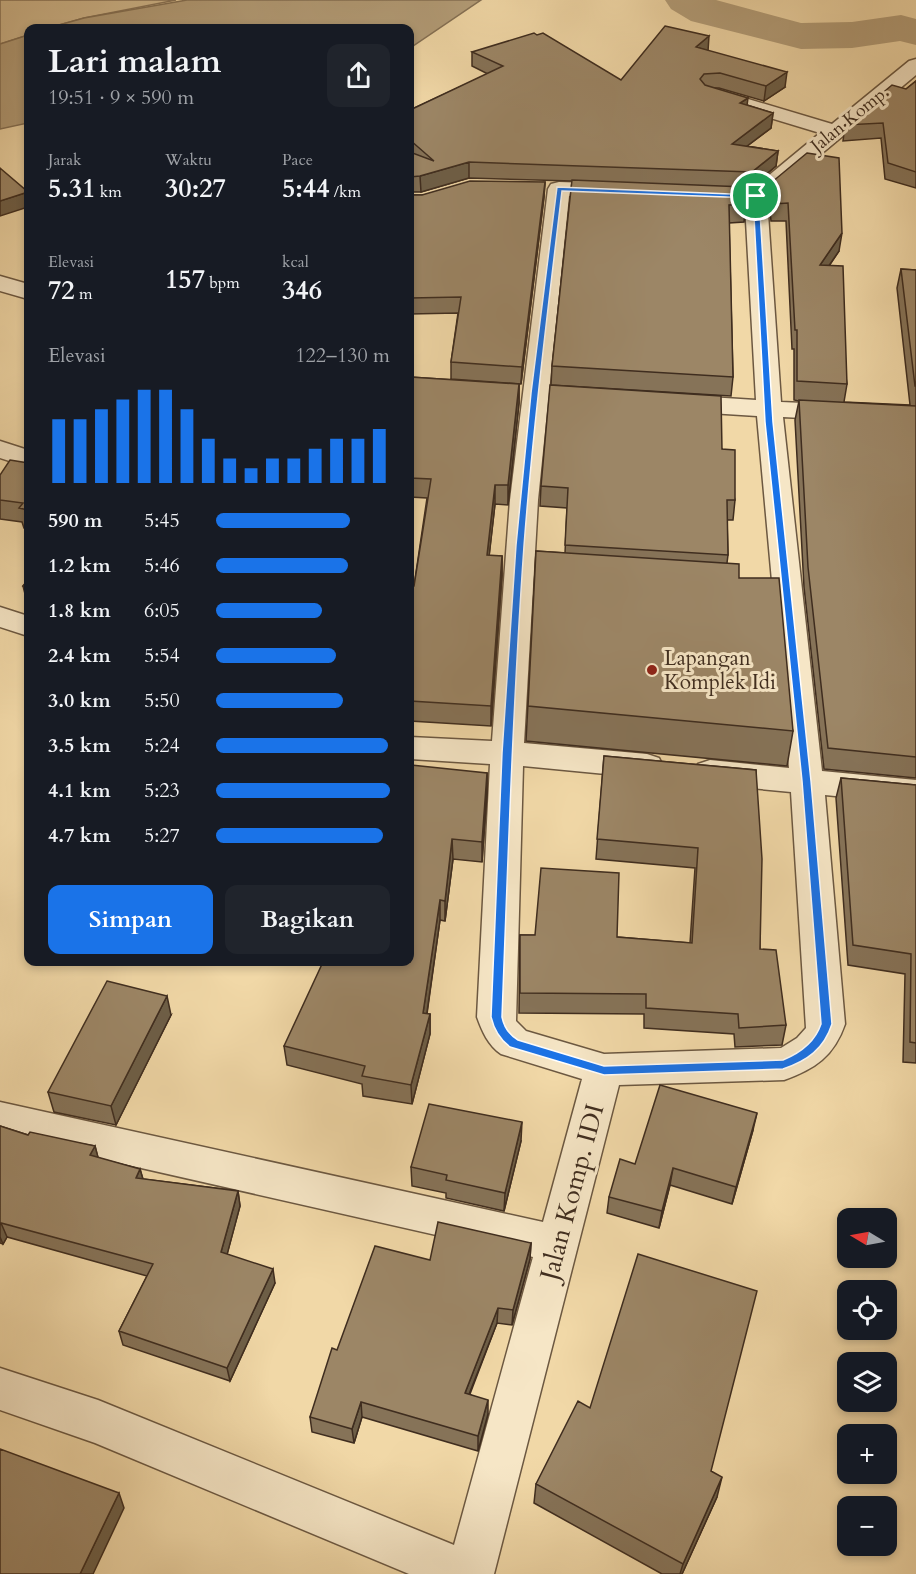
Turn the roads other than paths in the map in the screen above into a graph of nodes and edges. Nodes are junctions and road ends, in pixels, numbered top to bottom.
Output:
1 (916, 65) edge
2 (711, 94) edge
3 (835, 131) junction
4 (640, 192) edge
5 (675, 193) edge
6 (756, 196) junction
7 (0, 283) edge
8 (24, 291) edge
9 (652, 401) edge
10 (769, 409) junction
11 (916, 416) edge
12 (0, 449) edge
13 (24, 458) edge
14 (0, 617) edge
15 (24, 625) edge
16 (414, 748) edge
17 (507, 753) junction
18 (807, 781) junction
19 (916, 792) edge
20 (604, 1071) junction
21 (0, 1119) edge
22 (558, 1244) junction
23 (0, 1389) edge
24 (468, 1574) edge

1 - 3 street, Jalan Komp.
2 - 3 street
3 - 6 street, Jalan Komp.
4 - 17 street
5 - 6 street
6 - 10 street
7 - 8 street
9 - 10 street
10 - 11 street
10 - 18 street
12 - 13 street
14 - 15 street
16 - 17 street
17 - 18 street
17 - 20 street
18 - 19 street
18 - 20 street
20 - 22 street, Jalan Komp. IDI
21 - 22 street
22 - 24 street, Jalan Komp. IDI
23 - 24 street

